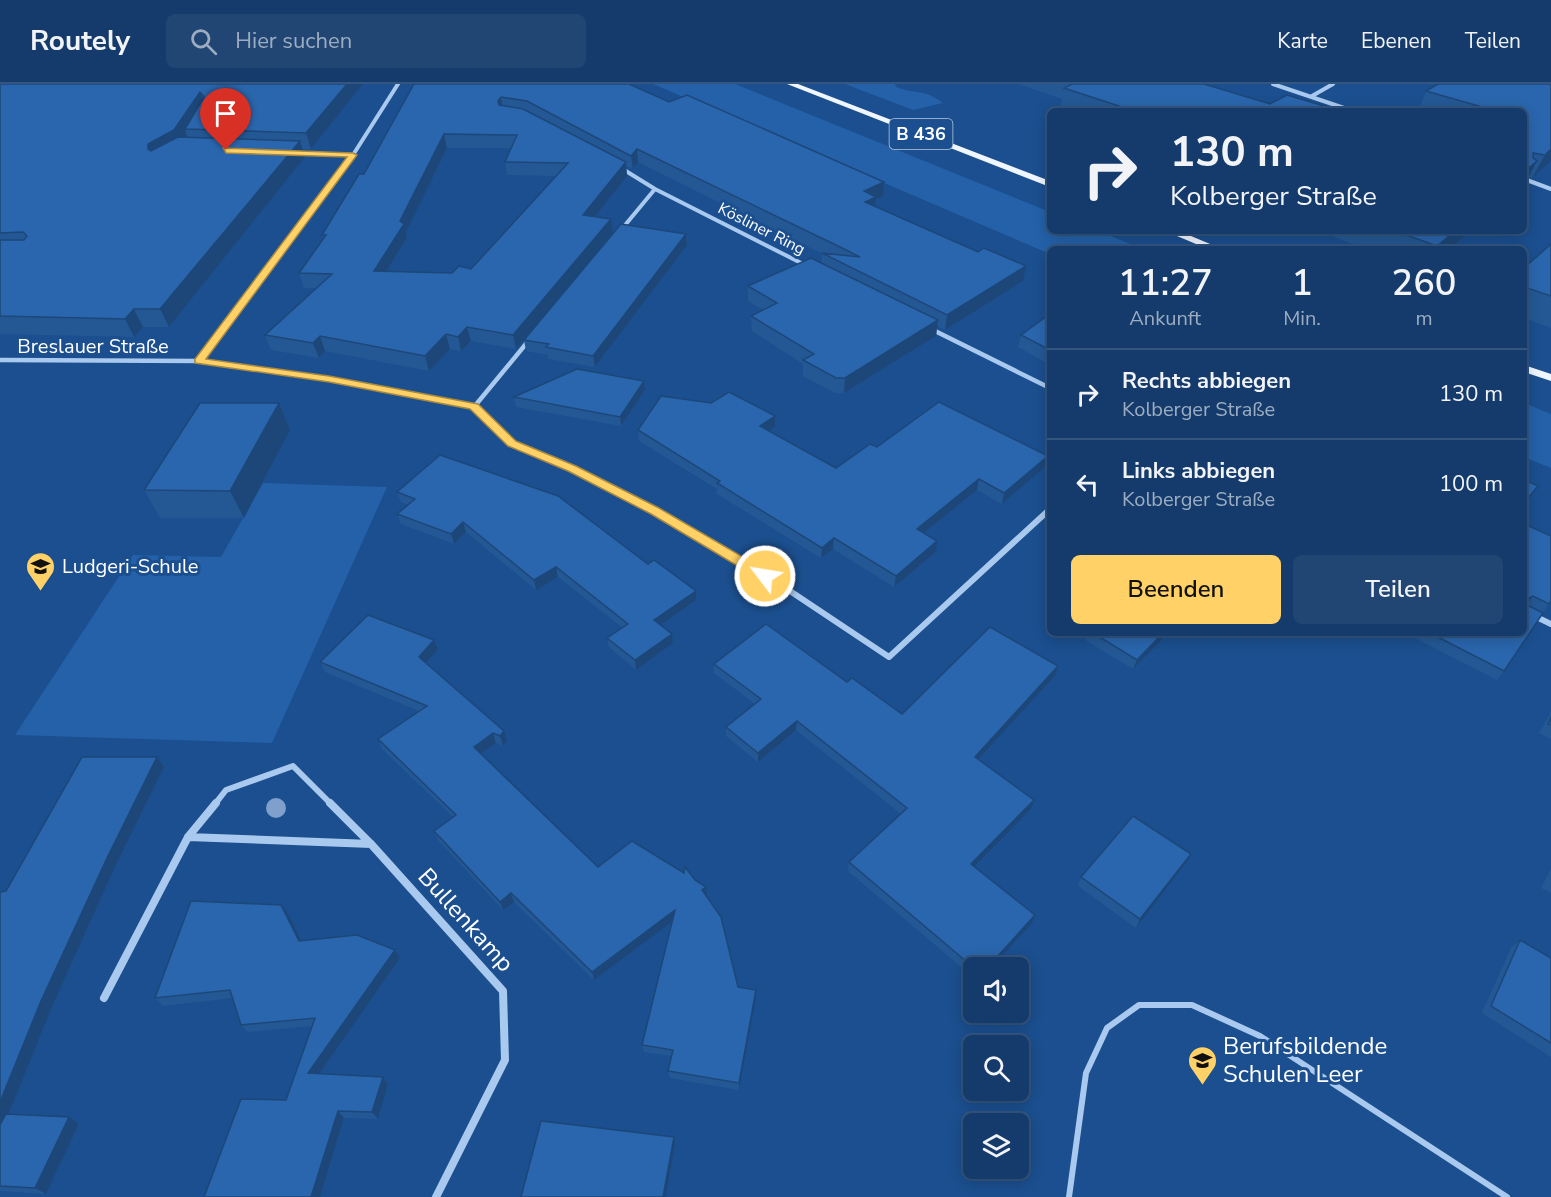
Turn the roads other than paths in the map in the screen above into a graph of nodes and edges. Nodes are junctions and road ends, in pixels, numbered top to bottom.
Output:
1 (398, 84) edge
2 (791, 84) edge
3 (1273, 84) edge
4 (1333, 84) edge
5 (1312, 96) junction
6 (1345, 108) edge
7 (285, 152) edge
8 (353, 155) junction
9 (617, 166) edge
10 (1527, 180) edge
11 (1047, 183) edge
12 (655, 189) junction
13 (1551, 189) edge
14 (617, 234) edge
15 (1178, 234) edge
16 (1209, 246) edge
17 (814, 270) edge
18 (920, 324) edge
19 (534, 334) edge
20 (0, 360) edge
21 (199, 361) junction
22 (1527, 369) edge
23 (1551, 378) edge
24 (1047, 387) edge
25 (474, 406) junction
26 (1047, 512) edge
27 (1527, 612) edge
28 (1551, 624) edge
29 (188, 837) junction
30 (371, 844) junction
31 (104, 998) dead end
32 (436, 1197) edge
33 (1069, 1197) edge
34 (1507, 1197) edge

1 - 8 street
2 - 11 main road, B 436
3 - 5 street
4 - 5 street
5 - 6 street
7 - 8 street
8 - 21 street
9 - 12 street, Kösliner Ring
10 - 13 street
12 - 14 street
12 - 17 street, Kösliner Ring
15 - 16 main road
18 - 24 street
19 - 25 street
20 - 21 street, Breslauer Straße
21 - 25 street, Breslauer Straße
22 - 23 main road
25 - 26 street
27 - 28 street
29 - 30 street
29 - 30 street, Bullenkamp
29 - 31 street, Bullenkamp
30 - 32 street, Bullenkamp
33 - 34 lane

